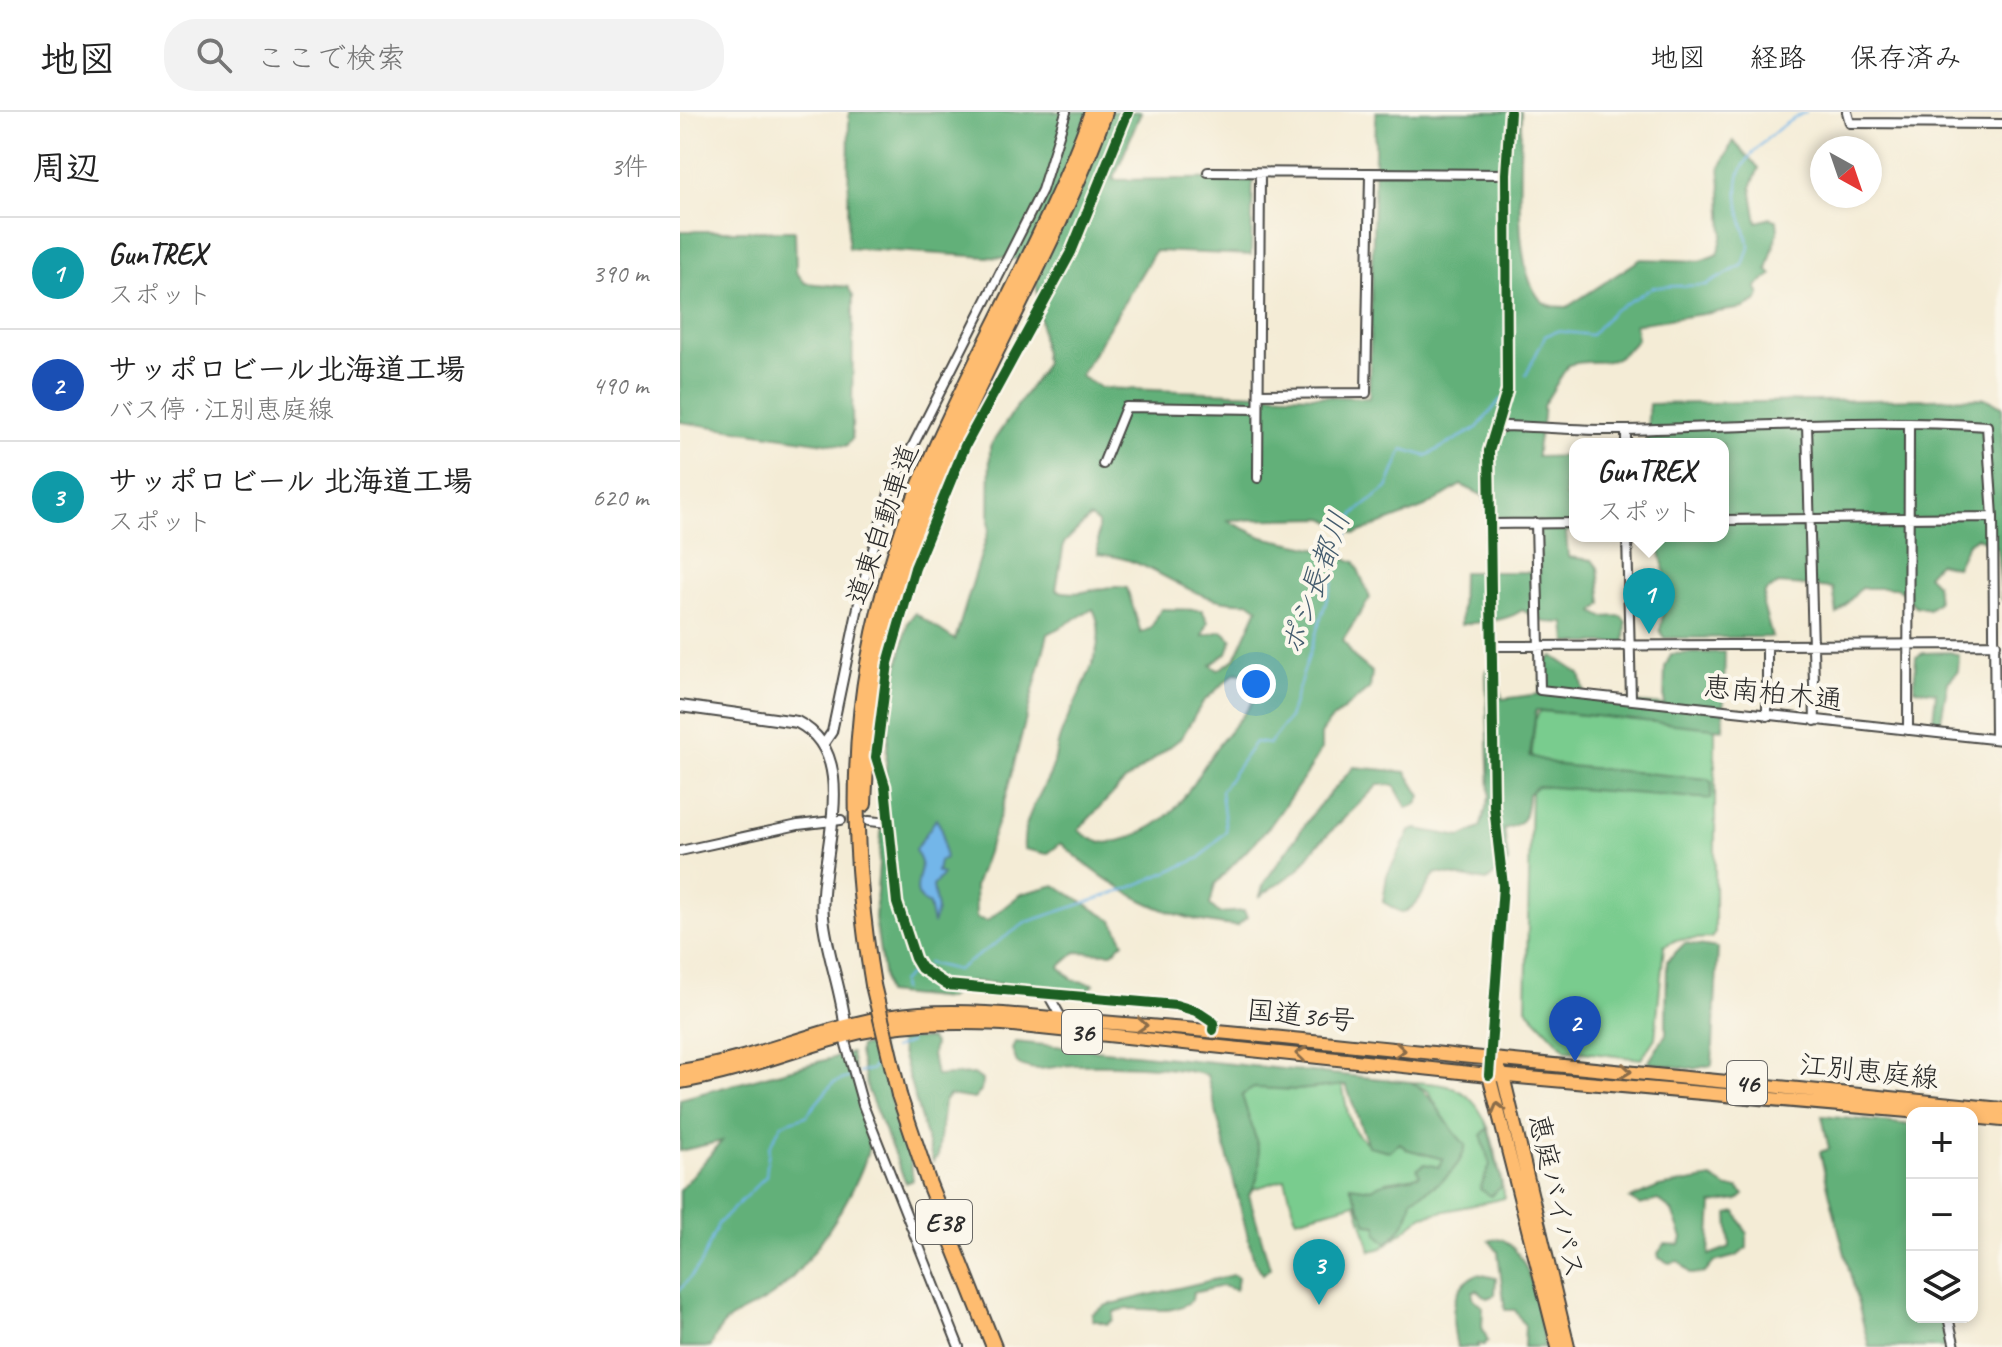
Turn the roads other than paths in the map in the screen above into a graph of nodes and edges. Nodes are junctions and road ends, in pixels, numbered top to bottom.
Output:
1 (1066, 112) edge
2 (1092, 112) edge
3 (1105, 112) edge
4 (1128, 112) edge
5 (1510, 112) edge
6 (1847, 112) edge
7 (2002, 124) edge
8 (1208, 172) dead end
9 (1260, 173) junction
10 (1370, 174) junction
11 (1506, 174) junction
12 (1259, 394) junction
13 (1258, 409) junction
14 (1909, 423) junction
15 (1807, 424) junction
16 (1496, 429) junction
17 (1626, 430) junction
18 (1626, 438) edge
19 (1103, 464) dead end
20 (1258, 478) dead end
21 (1993, 517) junction
22 (1807, 518) junction
23 (1909, 518) junction
24 (1729, 520) edge
25 (1536, 523) junction
26 (1569, 523) edge
27 (1491, 524) junction
28 (1627, 542) edge
29 (1996, 644) junction
30 (1767, 645) junction
31 (1813, 645) junction
32 (1491, 646) junction
33 (1908, 646) junction
34 (1539, 647) junction
35 (1629, 647) junction
36 (1631, 699) junction
37 (680, 706) edge
38 (1767, 716) junction
39 (1815, 721) junction
40 (1908, 730) junction
41 (1999, 740) edge
42 (823, 745) junction
43 (836, 820) junction
44 (869, 821) tunnel mouth
45 (889, 823) junction
46 (680, 851) edge
47 (873, 985) junction
48 (1049, 996) junction
49 (1062, 1019) junction
50 (1213, 1030) junction
51 (846, 1034) junction
52 (1493, 1059) junction
53 (680, 1071) edge
54 (1489, 1075) junction
55 (1503, 1076) junction
56 (680, 1082) edge
57 (1906, 1107) edge
58 (1906, 1108) edge
59 (1978, 1109) edge
60 (2002, 1109) edge
61 (1978, 1118) edge
62 (2002, 1120) edge
63 (1949, 1323) edge
64 (959, 1347) edge
65 (994, 1347) edge
66 (1558, 1347) edge
67 (1568, 1347) edge
68 (1955, 1347) edge

1 - 42 street
2 - 47 highway, 道東自動車道 / E38
3 - 47 highway, 道東自動車道 / E38
4 - 45 street
5 - 11 street
6 - 7 street
8 - 9 street
9 - 10 street
9 - 12 street
10 - 11 street
10 - 12 street
11 - 16 street
12 - 13 street
13 - 19 street
13 - 20 street
14 - 15 street
14 - 21 street
14 - 23 street
15 - 17 street
15 - 22 street
16 - 17 street
16 - 27 street
17 - 18 street
21 - 23 street
21 - 29 street
22 - 23 street
22 - 24 street
22 - 31 street
23 - 33 street
25 - 26 street
25 - 27 street
25 - 34 street
27 - 32 street
28 - 35 street
29 - 33 street
29 - 41 street
30 - 31 street
30 - 35 street
30 - 38 street
31 - 33 street
31 - 39 street
32 - 34 street
32 - 52 street
33 - 40 street
34 - 35 street
34 - 36 street, 恵南柏木通
35 - 36 street
36 - 38 street, 恵南柏木通
37 - 42 street
38 - 39 street, 恵南柏木通
39 - 40 street, 恵南柏木通
40 - 41 street, 恵南柏木通
42 - 43 street
43 - 46 street
43 - 51 street
44 - 45 street
45 - 48 street
47 - 65 highway, 道東自動車道 / E38, bridge
48 - 49 street
48 - 50 street
49 -> 50 main road, 国道36号 / 36
49 - 51 main road, 国道36号 / 36
50 -> 52 main road, 国道36号 / 36
51 - 53 main road, 国道36号 / 36
54 -> 51 main road, 国道36号 / 36
51 - 56 main road, 国道36号 / 36
51 - 64 street
52 - 54 street
52 - 55 main road, 恵庭バイパス
52 -> 57 main road, 江別恵庭線 / 46
54 - 55 main road, 江別恵庭線 / 46
66 -> 54 main road, 恵庭バイパス
55 - 58 main road, 江別恵庭線 / 46
55 - 67 main road, 恵庭バイパス
59 - 60 main road, 江別恵庭線 / 46
61 - 62 main road, 江別恵庭線
63 - 68 street

